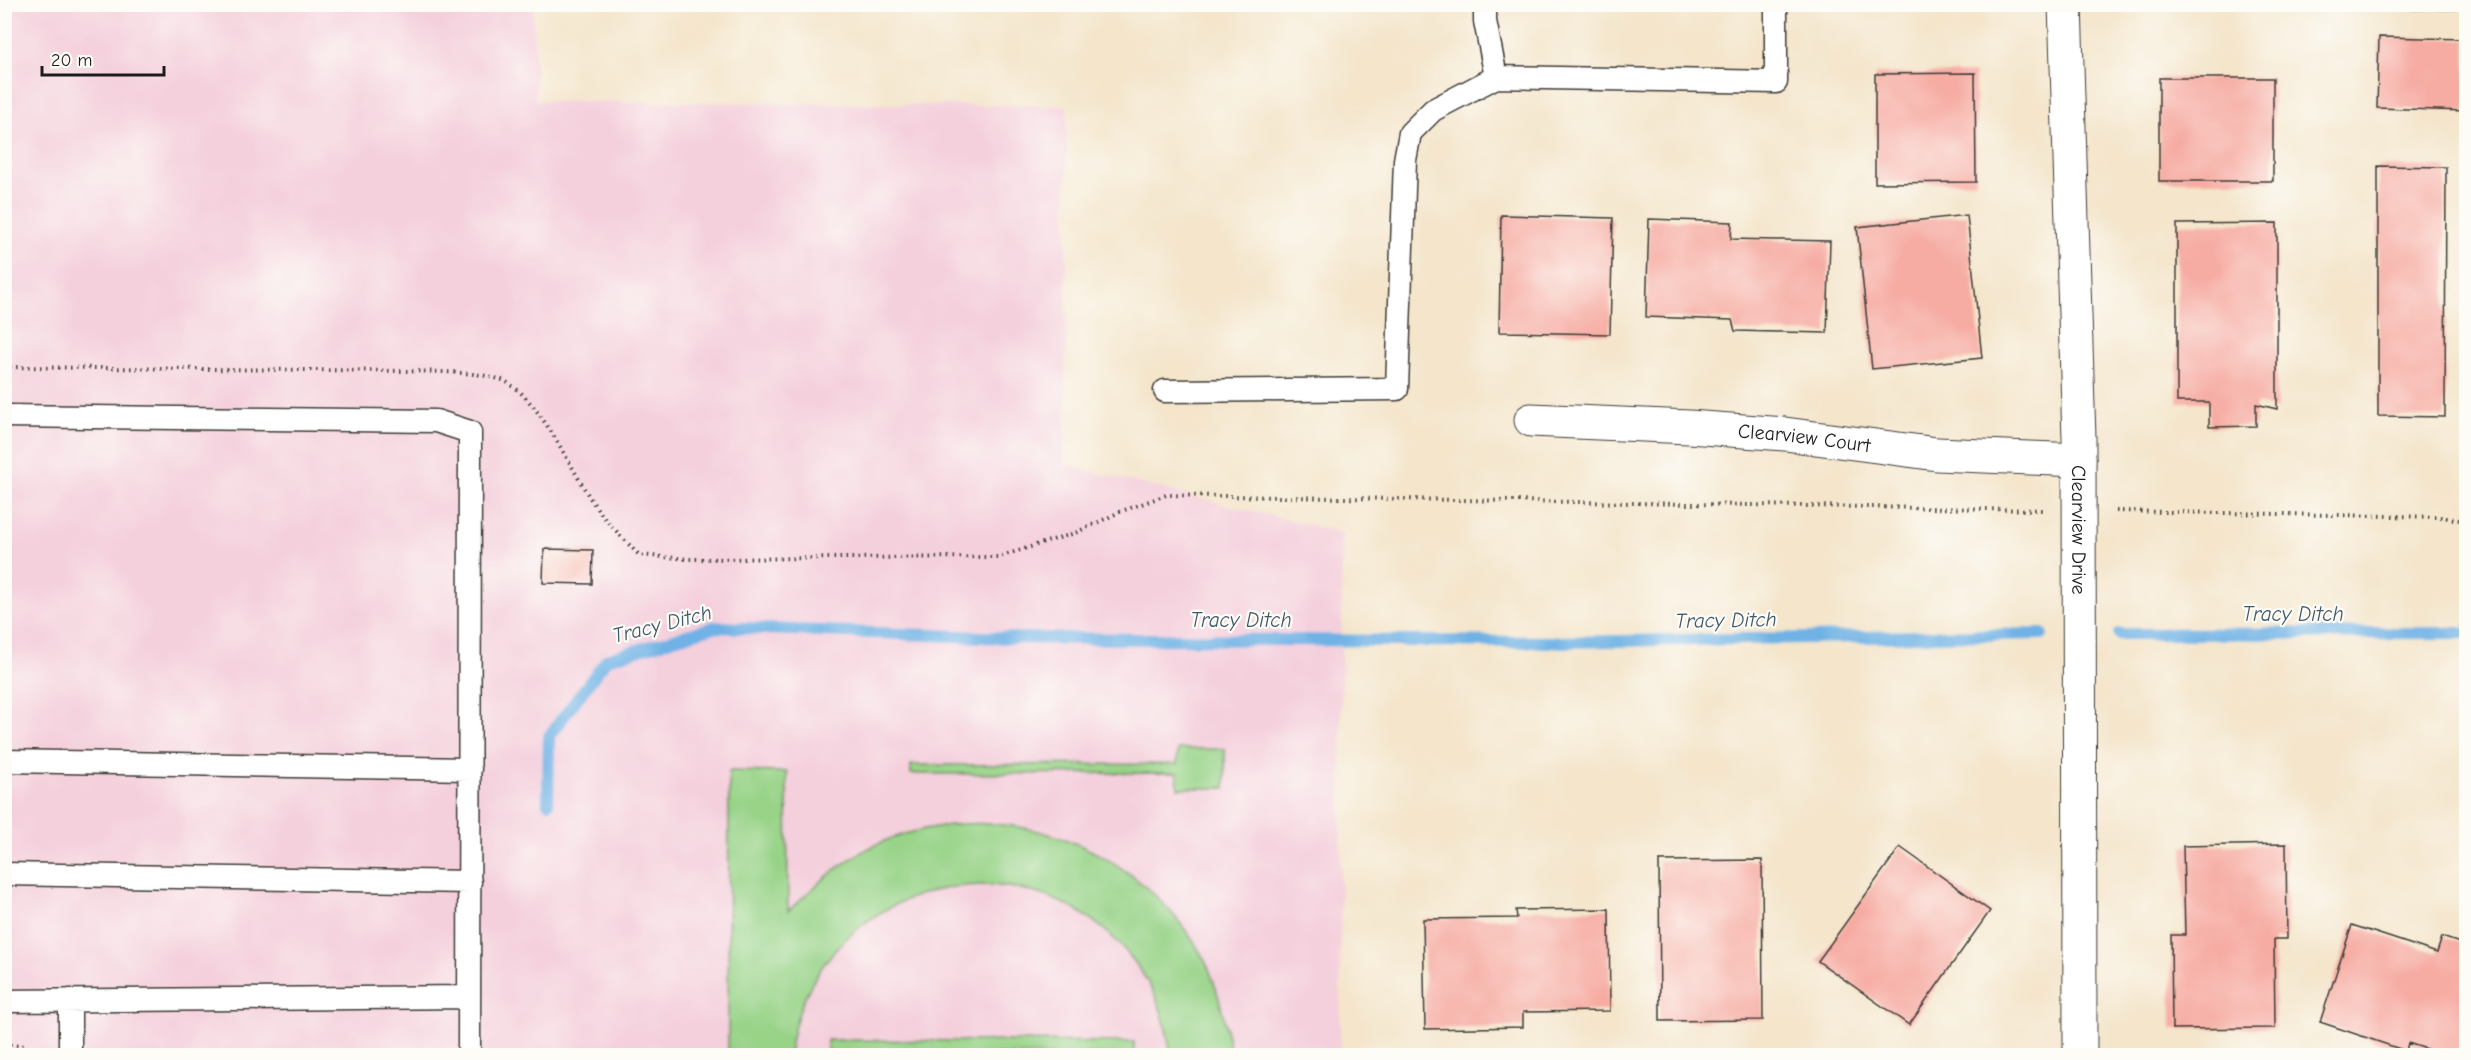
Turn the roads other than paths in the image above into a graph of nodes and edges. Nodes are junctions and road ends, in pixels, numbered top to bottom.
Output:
1 (1485, 4) edge
2 (1776, 4) edge
3 (2065, 4) edge
4 (1496, 77) junction
5 (1165, 391) dead end
6 (4, 416) edge
7 (1531, 420) dead end
8 (2079, 460) junction
9 (4, 761) edge
10 (470, 770) junction
11 (4, 874) edge
12 (470, 882) junction
13 (469, 997) junction
14 (70, 1000) junction
15 (4, 1001) edge
16 (70, 1056) edge
17 (469, 1056) edge
18 (2080, 1056) edge

1 - 4 lane
2 - 4 lane
3 - 8 street, Clearview Drive
4 - 5 lane
6 - 10 lane
7 - 8 street, Clearview Court
8 - 18 street, Clearview Drive
9 - 10 lane
10 - 12 lane
11 - 12 lane
12 - 13 lane
13 - 14 lane
13 - 17 lane
14 - 15 lane
14 - 16 lane

